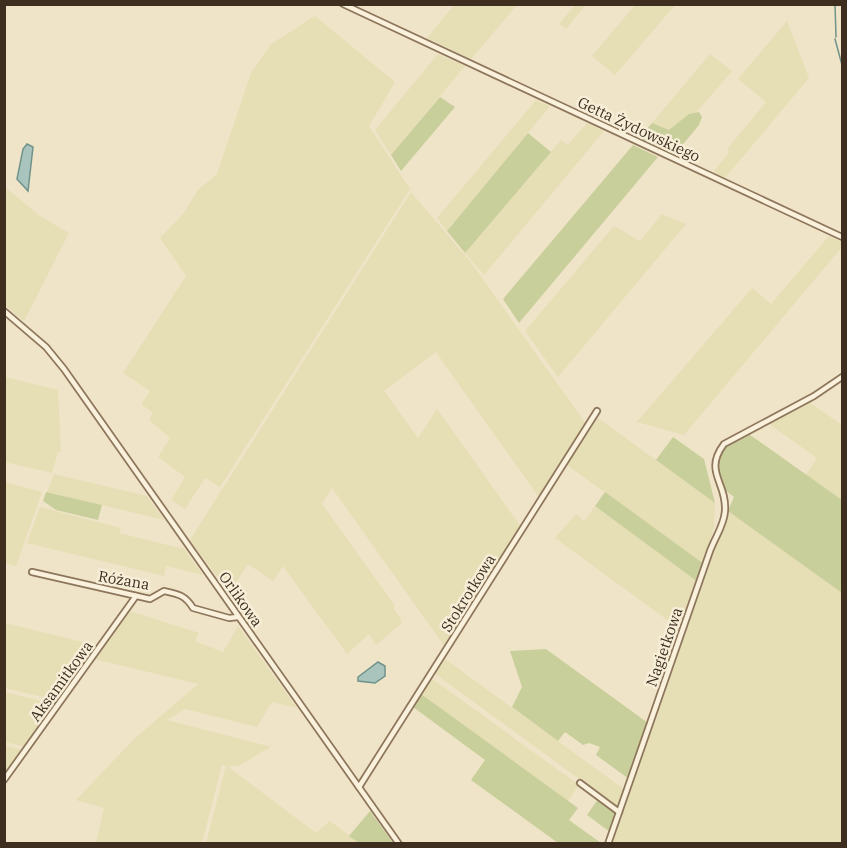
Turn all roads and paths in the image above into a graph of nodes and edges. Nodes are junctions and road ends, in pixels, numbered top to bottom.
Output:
1 (344, 5) edge
2 (843, 237) edge
3 (4, 311) edge
4 (843, 377) edge
5 (597, 411) dead end
6 (32, 572) dead end
7 (136, 597) junction
8 (238, 617) junction
9 (4, 780) edge
10 (580, 783) dead end
11 (359, 787) junction
12 (619, 812) junction
13 (399, 843) edge
14 (608, 843) edge

1 - 2 street, Getta Żydowskiego
3 - 8 street, Orlikowa
4 - 12 street, Nagietkowa
5 - 11 street, Stokrotkowa
6 - 7 street, Różana
7 - 8 street, Różana
7 - 9 street, Aksamitkowa
8 - 11 street, Orlikowa
10 - 12 street
11 - 13 street, Orlikowa
12 - 14 street, Nagietkowa

